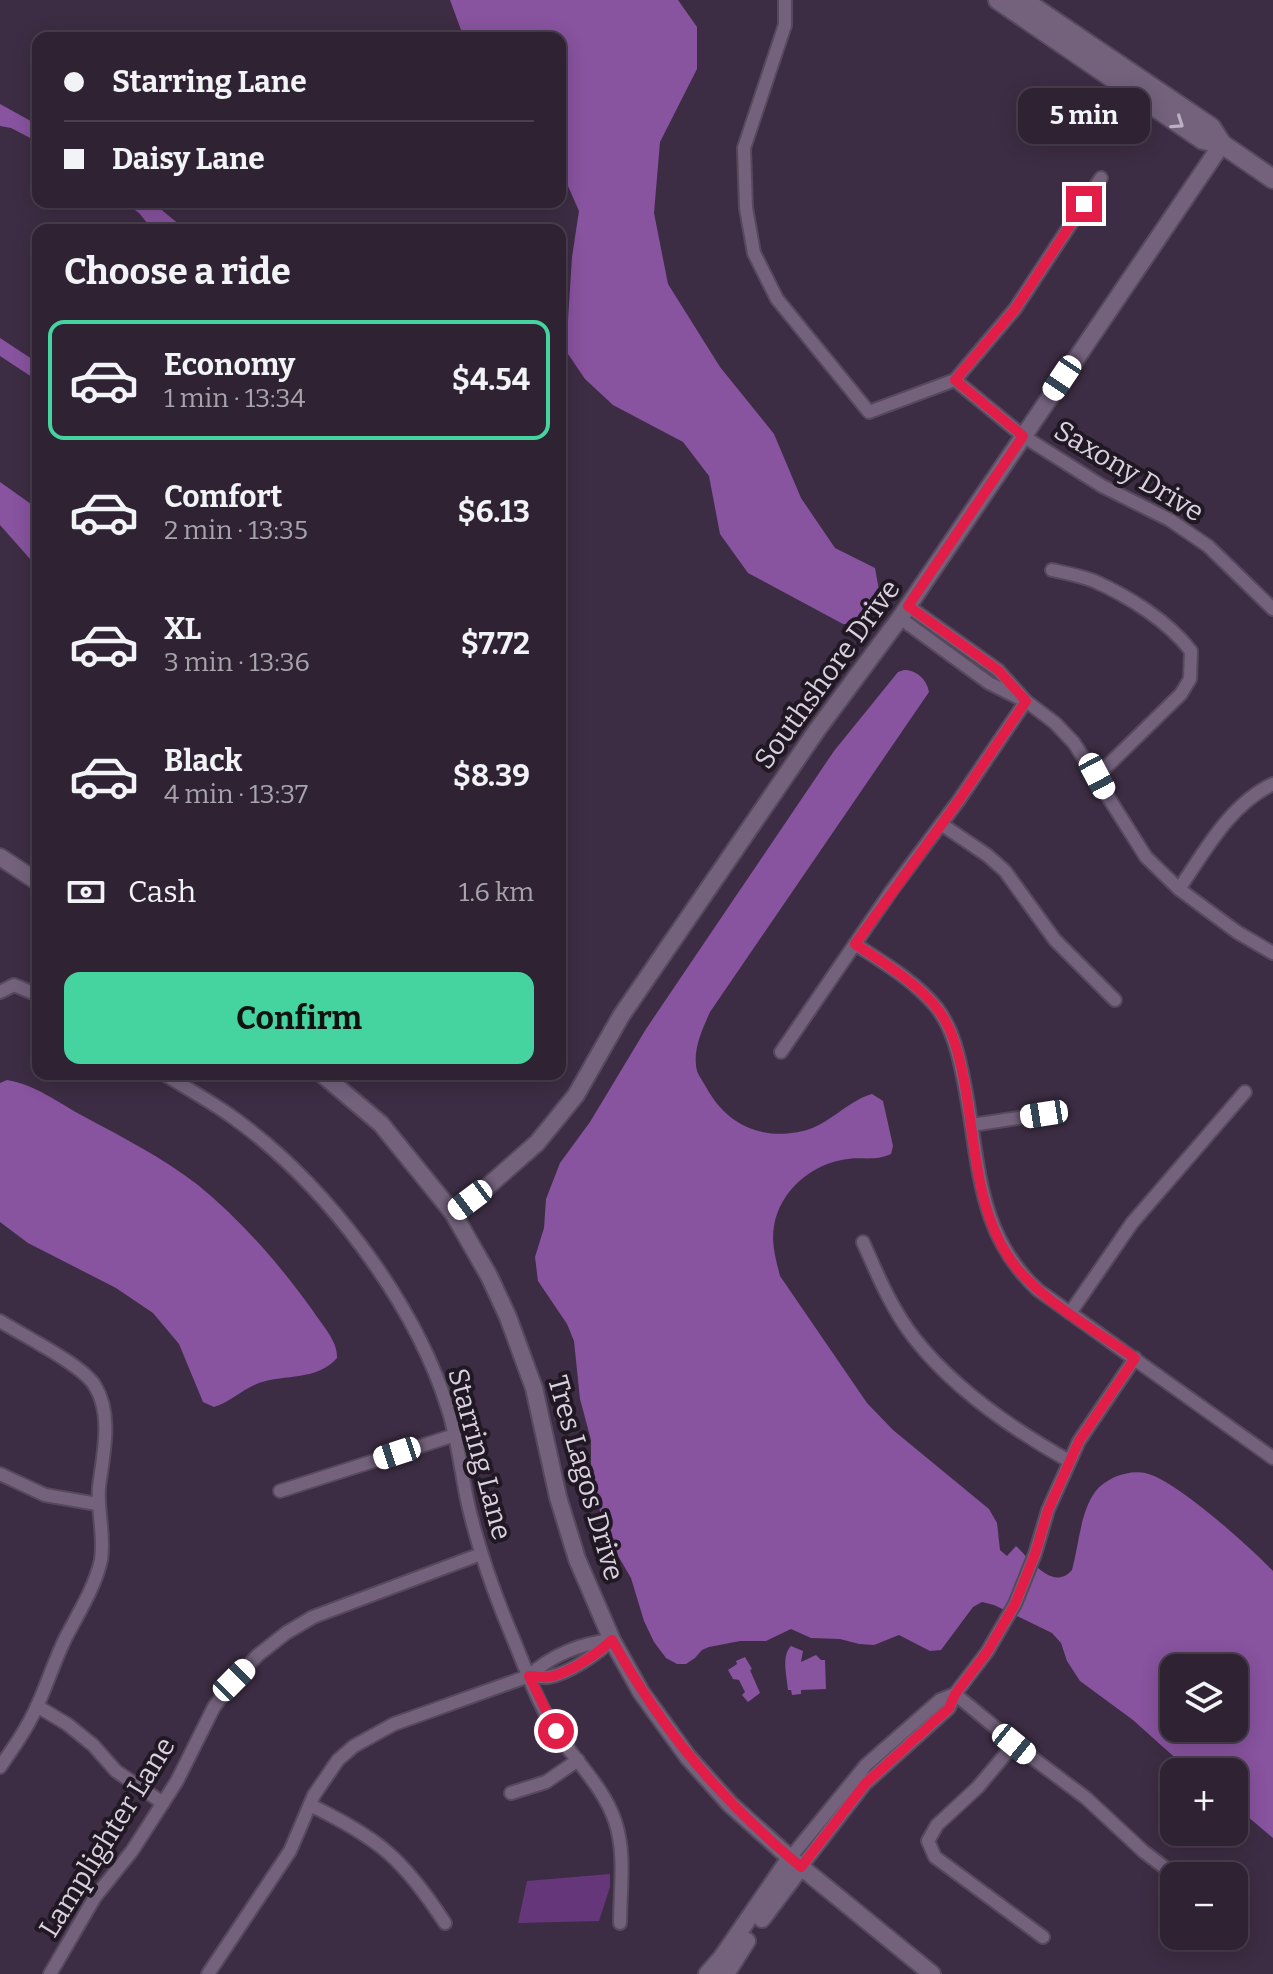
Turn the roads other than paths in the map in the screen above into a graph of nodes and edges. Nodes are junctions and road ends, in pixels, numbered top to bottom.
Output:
1 (785, 0) edge
2 (998, 0) edge
3 (1023, 0) edge
4 (1222, 144) junction
5 (1101, 178) dead end
6 (1273, 179) edge
7 (955, 380) junction
8 (1023, 436) junction
9 (1052, 570) dead end
10 (1273, 609) edge
11 (904, 612) junction
12 (986, 662) junction
13 (977, 674) junction
14 (1026, 701) junction
15 (1097, 776) junction
16 (1273, 784) edge
17 (941, 824) junction
18 (0, 857) edge
19 (32, 878) edge
20 (1179, 889) junction
21 (855, 944) junction
22 (1273, 953) edge
23 (0, 992) edge
24 (32, 992) edge
25 (1115, 1000) dead end
26 (781, 1052) dead end
27 (174, 1080) edge
28 (329, 1080) edge
29 (1245, 1092) dead end
30 (1044, 1114) dead end
31 (972, 1125) junction
32 (453, 1213) junction
33 (863, 1242) dead end
34 (1070, 1313) junction
35 (0, 1321) edge
36 (1135, 1358) junction
37 (455, 1435) junction
38 (1273, 1458) edge
39 (1069, 1461) junction
40 (0, 1474) edge
41 (280, 1491) dead end
42 (97, 1504) junction
43 (481, 1554) junction
44 (612, 1640) junction
45 (529, 1676) junction
46 (955, 1694) junction
47 (37, 1706) junction
48 (1014, 1744) junction
49 (578, 1760) junction
50 (0, 1767) edge
51 (511, 1793) dead end
52 (163, 1803) junction
53 (310, 1805) junction
54 (795, 1863) junction
55 (1160, 1864) edge
56 (445, 1923) dead end
57 (620, 1923) dead end
58 (1043, 1937) dead end
59 (50, 1974) edge
60 (208, 1974) edge
61 (707, 1974) edge
62 (726, 1974) edge
63 (932, 1974) edge

1 - 7 street
2 -> 4 main road
3 - 4 main road
4 - 6 main road
4 - 8 street, Southshore Drive
5 - 7 street
7 - 8 street, Saxony Drive
8 - 10 street, Saxony Drive
8 - 11 street, Southshore Drive
9 - 15 street
11 - 12 street
11 - 13 street
11 - 32 street, Southshore Drive
12 - 13 street
12 - 14 street
13 - 14 street
14 - 15 street
14 - 17 street
15 - 20 street
16 - 20 street
17 - 21 street
17 - 25 street
18 - 19 street
20 - 22 street
21 - 26 street
21 - 31 street
23 - 24 street
27 - 37 street, Starring Lane
28 - 32 street, Tres Lagos Drive
29 - 34 street
30 - 31 street
31 - 34 street
32 - 44 street, Tres Lagos Drive
33 - 39 street
34 - 36 street
35 - 42 street
36 - 38 street
36 - 39 street
37 - 41 street
37 - 43 street, Starring Lane
39 - 46 street
40 - 42 street
42 - 47 street
43 - 45 street, Starring Lane
43 - 52 street, Lamplighter Lane
44 - 45 street
44 - 54 street, Tres Lagos Drive
45 - 49 street, Starring Lane
45 - 53 street
46 - 48 street
46 - 54 street
47 - 50 street
47 - 52 street
48 - 55 street
48 - 58 street
49 - 51 street
49 - 57 street, Starring Lane
52 - 59 street, Lamplighter Lane
53 - 56 street
53 - 60 street
54 - 61 street
54 - 62 street
54 - 63 street, Tres Lagos Drive

